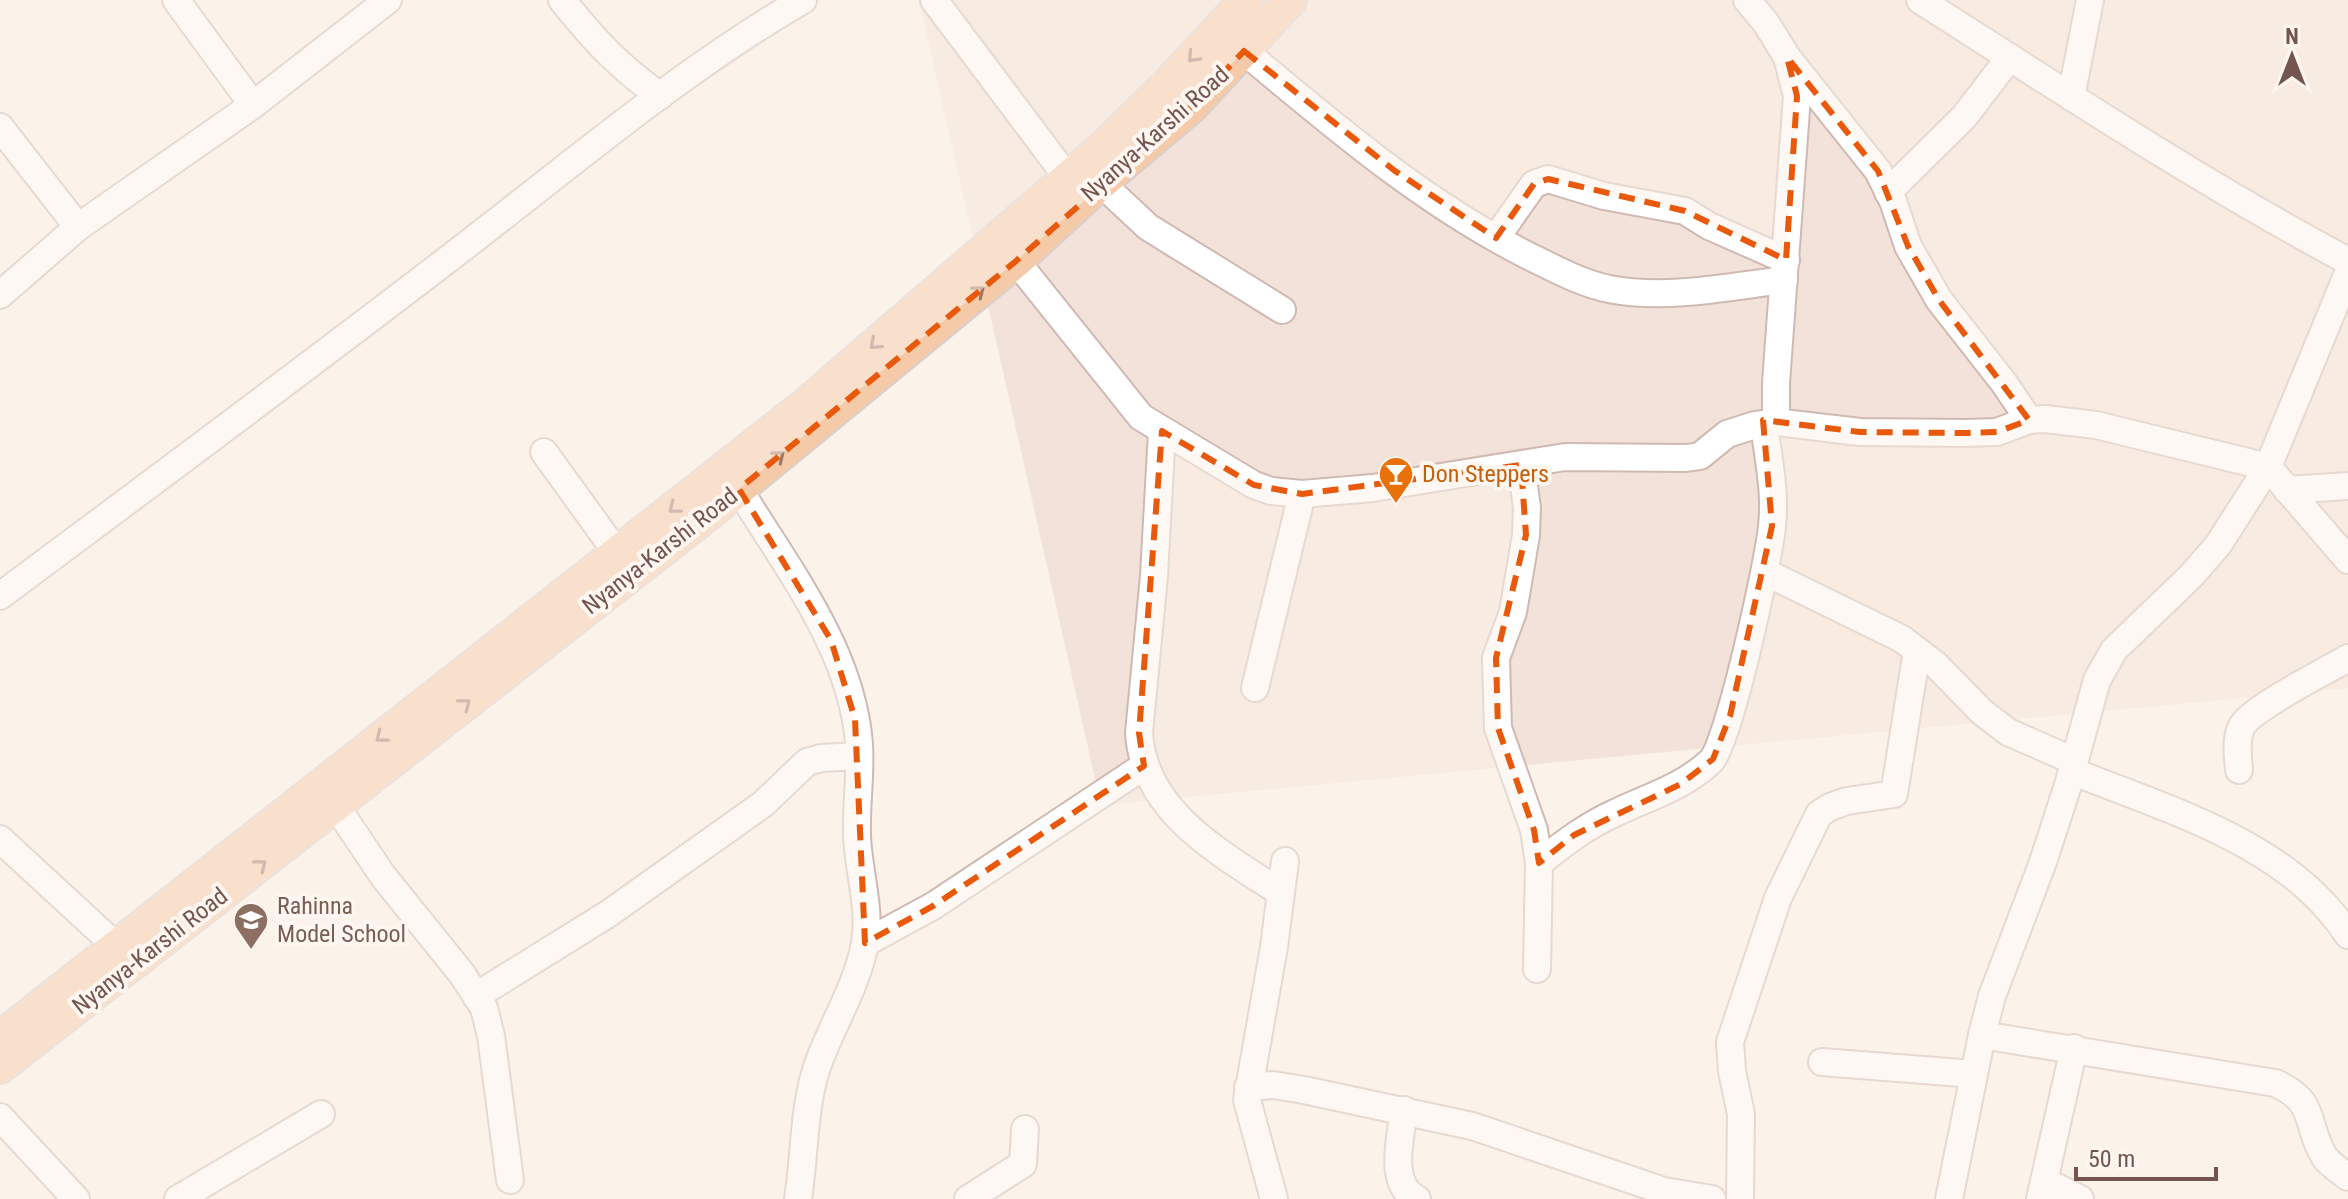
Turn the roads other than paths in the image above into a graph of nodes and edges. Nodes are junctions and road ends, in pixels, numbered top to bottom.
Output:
1 (176, 0) edge
2 (388, 0) edge
3 (562, 0) edge
4 (803, 0) edge
5 (934, 0) edge
6 (1246, 0) edge
7 (1290, 0) edge
8 (1747, 0) edge
9 (1920, 0) edge
10 (2090, 0) edge
11 (1244, 51) junction
12 (1787, 57) junction
13 (2010, 57) junction
14 (660, 96) junction
15 (2071, 97) junction
16 (253, 105) junction
17 (0, 127) edge
18 (1067, 177) junction
19 (1101, 183) junction
20 (1888, 192) junction
21 (78, 227) junction
22 (1496, 238) junction
23 (1016, 261) junction
24 (2348, 261) edge
25 (1785, 270) junction
26 (2348, 273) edge
27 (0, 295) edge
28 (1282, 310) dead end
29 (828, 400) junction
30 (2029, 420) junction
31 (1770, 423) junction
32 (1162, 431) junction
33 (544, 452) dead end
34 (1521, 465) junction
35 (2268, 467) junction
36 (2348, 486) edge
37 (739, 489) junction
38 (2287, 490) junction
39 (1302, 494) junction
40 (617, 553) junction
41 (2348, 560) edge
42 (1765, 572) junction
43 (0, 596) edge
44 (1917, 651) junction
45 (2348, 658) edge
46 (1255, 688) dead end
47 (859, 756) junction
48 (1144, 766) junction
49 (2073, 766) junction
50 (2239, 770) dead end
51 (336, 806) junction
52 (0, 839) edge
53 (1285, 861) dead end
54 (1539, 863) junction
55 (1281, 893) junction
56 (2348, 935) edge
57 (865, 943) junction
58 (116, 946) junction
59 (1537, 969) dead end
60 (476, 996) junction
61 (1982, 1035) junction
62 (0, 1038) edge
63 (2074, 1048) junction
64 (1822, 1062) dead end
65 (0, 1067) edge
66 (1974, 1074) junction
67 (1248, 1087) junction
68 (1404, 1110) junction
69 (321, 1114) dead end
70 (0, 1117) edge
71 (1025, 1129) dead end
72 (2348, 1177) edge
73 (510, 1180) dead end
74 (2042, 1190) edge
75 (76, 1199) edge
76 (178, 1199) edge
77 (798, 1199) edge
78 (968, 1199) edge
79 (1274, 1199) edge
80 (1417, 1199) edge
81 (1712, 1199) edge
82 (1740, 1199) edge
83 (1949, 1199) edge
84 (2080, 1199) edge

1 - 16 street
2 - 16 street
3 - 14 street
4 - 14 street
5 - 18 street
6 -> 18 main road, Nyanya-Karshi Road
7 - 11 main road, Nyanya-Karshi Road
8 - 12 street
9 - 13 street
10 - 15 street
11 - 19 main road, Nyanya-Karshi Road
11 - 22 street
12 - 20 street
12 - 25 street
13 - 15 street
13 - 20 street
14 - 43 street
15 - 24 street
16 - 21 street
17 - 21 street
18 -> 29 main road, Nyanya-Karshi Road
19 - 23 main road, Nyanya-Karshi Road
19 - 28 street
20 - 30 street
21 - 27 street
22 - 25 street
22 - 25 street
29 -> 23 main road, Nyanya-Karshi Road
23 - 32 street
25 - 31 street
26 - 35 street
37 -> 29 main road, Nyanya-Karshi Road
29 -> 40 main road, Nyanya-Karshi Road
30 - 31 street
30 - 35 street
31 - 34 street
31 - 42 street
32 - 39 street
32 - 48 street
33 - 40 street
34 - 39 street
34 - 54 street
35 - 38 street
35 - 49 street
36 - 38 street
37 - 47 street
51 -> 37 main road, Nyanya-Karshi Road
38 - 41 street
39 - 46 street
40 -> 58 main road, Nyanya-Karshi Road
42 - 44 street
42 - 54 street
44 - 49 street
44 - 82 street
45 - 50 street
47 - 57 street
47 - 60 street
48 - 55 street
48 - 57 street
49 - 56 street
49 - 61 street
51 - 60 street
65 -> 51 main road, Nyanya-Karshi Road
52 - 58 street
53 - 55 street
54 - 59 street
55 - 67 street
57 - 77 street
58 - 62 main road, Nyanya-Karshi Road
60 - 73 street
61 - 63 street
61 - 66 street
63 - 72 street
63 - 74 street
64 - 66 street
66 - 83 street
67 - 68 street
67 - 79 street
68 - 80 street
68 - 81 street
69 - 76 street
70 - 75 street
71 - 78 street
74 - 84 street

